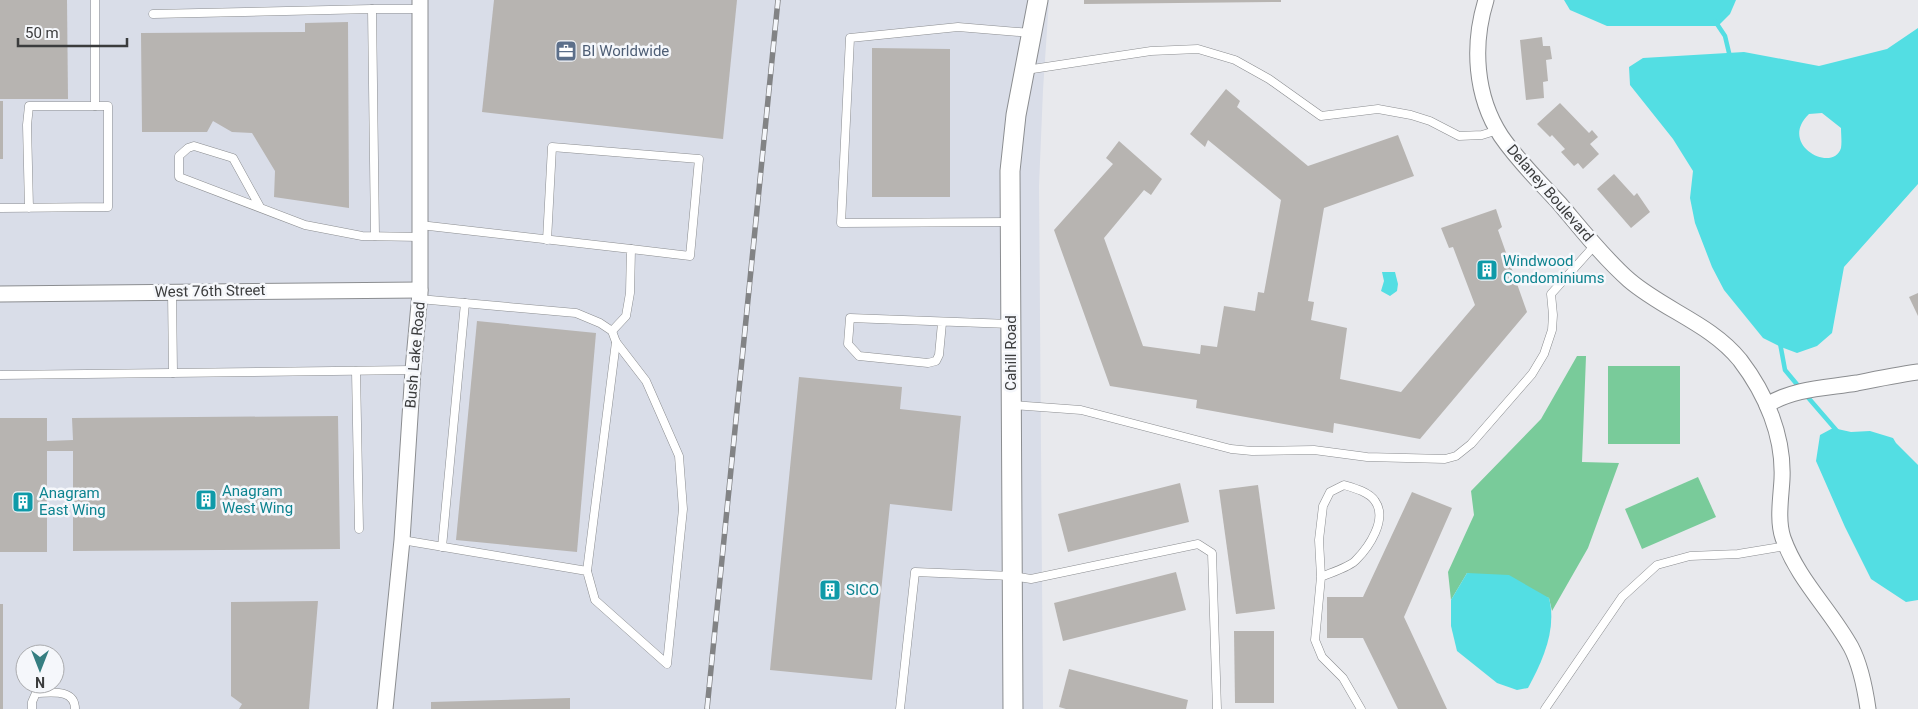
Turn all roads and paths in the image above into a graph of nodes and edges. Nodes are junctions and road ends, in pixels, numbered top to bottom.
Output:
1 (95, 0) edge
2 (1038, 0) edge
3 (1481, 1) edge
4 (420, 5) edge
5 (372, 9) junction
6 (153, 14) dead end
7 (1031, 33) junction
8 (1024, 70) junction
9 (95, 106) junction
10 (1498, 130) junction
11 (260, 207) junction
12 (0, 208) edge
13 (30, 208) junction
14 (1010, 222) junction
15 (420, 231) junction
16 (375, 236) junction
17 (547, 240) junction
18 (1595, 245) junction
19 (631, 249) junction
20 (172, 292) junction
21 (0, 294) edge
22 (419, 294) junction
23 (465, 303) junction
24 (942, 323) junction
25 (1010, 324) junction
26 (612, 331) junction
27 (616, 342) junction
28 (412, 370) junction
29 (356, 371) junction
30 (1918, 372) edge
31 (173, 373) junction
32 (0, 375) edge
33 (1011, 405) junction
34 (1767, 405) junction
35 (359, 529) dead end
36 (402, 540) junction
37 (1786, 546) junction
38 (442, 547) junction
39 (587, 571) junction
40 (1012, 576) junction
41 (1321, 577) junction
42 (32, 709) edge
43 (75, 709) edge
44 (385, 709) edge
45 (900, 709) edge
46 (1012, 709) edge
47 (1217, 709) edge
48 (1361, 709) edge
49 (1545, 709) edge
50 (1868, 709) edge

1 - 9 lane
2 - 7 street, Cahill Road
3 - 10 street, Delaney Boulevard
4 - 5 lane
4 - 15 street, Bush Lake Road
5 - 6 lane
5 - 16 lane
7 - 8 street, Cahill Road
7 - 14 lane
8 - 10 lane
8 - 14 street, Cahill Road
9 - 13 lane
9 - 13 lane
10 - 18 street, Delaney Boulevard
11 - 11 lane
11 - 16 lane
12 - 13 lane
14 - 25 street, Cahill Road
15 - 16 lane
15 - 17 lane
15 - 22 street, Bush Lake Road
17 - 19 lane
17 - 19 lane
18 - 33 lane
18 - 34 street, Delaney Boulevard
19 - 26 lane
20 - 21 street, West 76th Street
20 - 22 street, West 76th Street
20 - 31 lane
22 - 23 lane
22 - 28 street, Bush Lake Road
23 - 26 lane
23 - 38 lane
24 - 24 lane
24 - 25 lane
25 - 33 street, Cahill Road
26 - 27 lane
27 - 39 lane
27 - 39 lane
28 - 29 lane
28 - 36 street, Bush Lake Road
29 - 31 lane
29 - 35 lane
30 - 34 street
31 - 32 lane
33 - 40 street, Cahill Road
34 - 37 street, Delaney Boulevard
36 - 38 lane
36 - 44 street, Bush Lake Road
37 - 49 lane
37 - 50 street, Delaney Boulevard
38 - 39 lane
40 - 45 lane
40 - 46 street, Cahill Road
40 - 47 lane
41 - 41 lane
41 - 48 lane
42 - 43 lane

